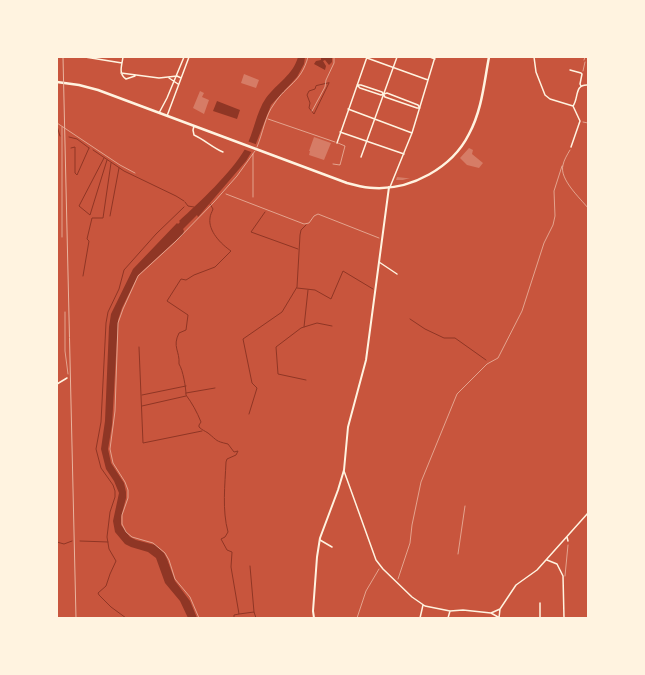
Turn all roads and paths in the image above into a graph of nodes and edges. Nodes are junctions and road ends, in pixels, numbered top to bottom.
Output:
1 (85, 57) edge
2 (123, 57) edge
3 (184, 57) edge
4 (189, 57) edge
5 (308, 57) edge
6 (334, 57) edge
7 (367, 57) edge
8 (397, 57) edge
9 (430, 57) edge
10 (489, 57) edge
11 (534, 57) edge
12 (585, 57) edge
13 (435, 58) edge
14 (584, 60) joint
15 (122, 63) junction
16 (393, 68) junction
17 (570, 70) dead end
18 (121, 73) junction
19 (581, 74) junction
20 (135, 76) junction
21 (177, 76) junction
22 (169, 78) junction
23 (181, 78) junction
24 (428, 80) junction
25 (58, 82) edge
26 (174, 82) junction
27 (178, 84) junction
28 (357, 85) junction
29 (588, 85) edge
30 (581, 86) junction
31 (383, 94) junction
32 (167, 98) junction
33 (172, 100) junction
34 (573, 106) junction
35 (420, 108) junction
36 (348, 110) junction
37 (312, 111) dead end
38 (159, 113) junction
39 (167, 116) junction
40 (267, 119) junction
41 (375, 119) junction
42 (580, 121) junction
43 (588, 123) edge
44 (57, 124) edge
45 (194, 126) junction
46 (62, 127) junction
47 (340, 132) junction
48 (412, 133) junction
49 (367, 142) junction
50 (337, 143) junction
51 (571, 147) joint
52 (223, 152) dead end
53 (254, 154) junction
54 (404, 154) junction
55 (361, 157) dead end
56 (333, 164) dead end
57 (562, 166) junction
58 (135, 173) dead end
59 (390, 188) junction
60 (223, 192) junction
61 (253, 197) dead end
62 (588, 208) edge
63 (62, 237) dead end
64 (382, 239) junction
65 (379, 262) junction
66 (397, 274) dead end
67 (65, 312) dead end
68 (67, 378) joint
69 (57, 384) edge
70 (344, 470) junction
71 (465, 506) dead end
72 (588, 514) edge
73 (567, 537) junction
74 (320, 540) junction
75 (568, 541) joint
76 (332, 547) dead end
77 (458, 554) dead end
78 (547, 560) junction
79 (383, 569) junction
80 (563, 576) junction
81 (396, 583) junction
82 (540, 603) dead end
83 (423, 605) junction
84 (500, 609) junction
85 (450, 610) junction
86 (491, 613) junction
87 (199, 618) edge
88 (314, 618) edge
89 (357, 618) edge
90 (420, 618) edge
91 (448, 618) edge
92 (499, 618) edge
93 (511, 618) edge
94 (540, 618) edge
95 (564, 618) edge

1 - 15 street
2 - 15 street
3 - 21 street
4 - 23 street
5 - 40 lane
6 - 37 path
7 - 16 street
7 - 28 street
8 - 16 street
9 - 13 street
10 - 59 main road
11 - 34 street
12 - 14 lane
13 - 24 street
14 - 19 path
15 - 18 street
16 - 24 street
16 - 31 street
17 - 19 street
18 - 20 street
18 - 20 street
19 - 30 street
20 - 22 street
21 - 22 street
21 - 23 street
21 - 26 street
22 - 26 street
23 - 27 street
24 - 35 street
25 - 38 main road
26 - 27 street
26 - 32 street
27 - 33 street
28 - 31 street
28 - 36 street
29 - 30 street
30 - 34 street
31 - 35 street
31 - 35 street
31 - 41 street
32 - 33 street
32 - 38 street
33 - 39 street
34 - 42 street
35 - 48 street
36 - 41 street
36 - 47 street
38 - 39 main road
39 - 45 main road
40 - 50 lane
40 - 53 lane
41 - 48 street
41 - 49 street
42 - 43 path
42 - 51 street
44 - 46 path
45 - 52 street
45 - 59 main road
46 - 58 path
46 - 63 path
47 - 49 street
47 - 50 street
48 - 54 street
49 - 54 street
49 - 55 street
50 - 56 lane
51 - 57 path
53 - 60 lane
53 - 61 lane
54 - 59 street
57 - 62 path
57 - 81 path
59 - 64 street
60 - 64 path
60 - 87 lane
64 - 65 street
65 - 66 street
65 - 70 street
67 - 68 path
68 - 69 street
70 - 74 street
70 - 79 street
71 - 77 path
72 - 73 street
73 - 75 street
73 - 78 street
74 - 76 street
74 - 88 street
75 - 80 path
78 - 80 street
78 - 84 street
79 - 81 street
79 - 89 path
80 - 95 street
81 - 83 street
82 - 94 street
83 - 85 street
83 - 90 street
84 - 86 street
84 - 92 street
85 - 86 street
85 - 91 street
86 - 92 street
92 - 93 street

